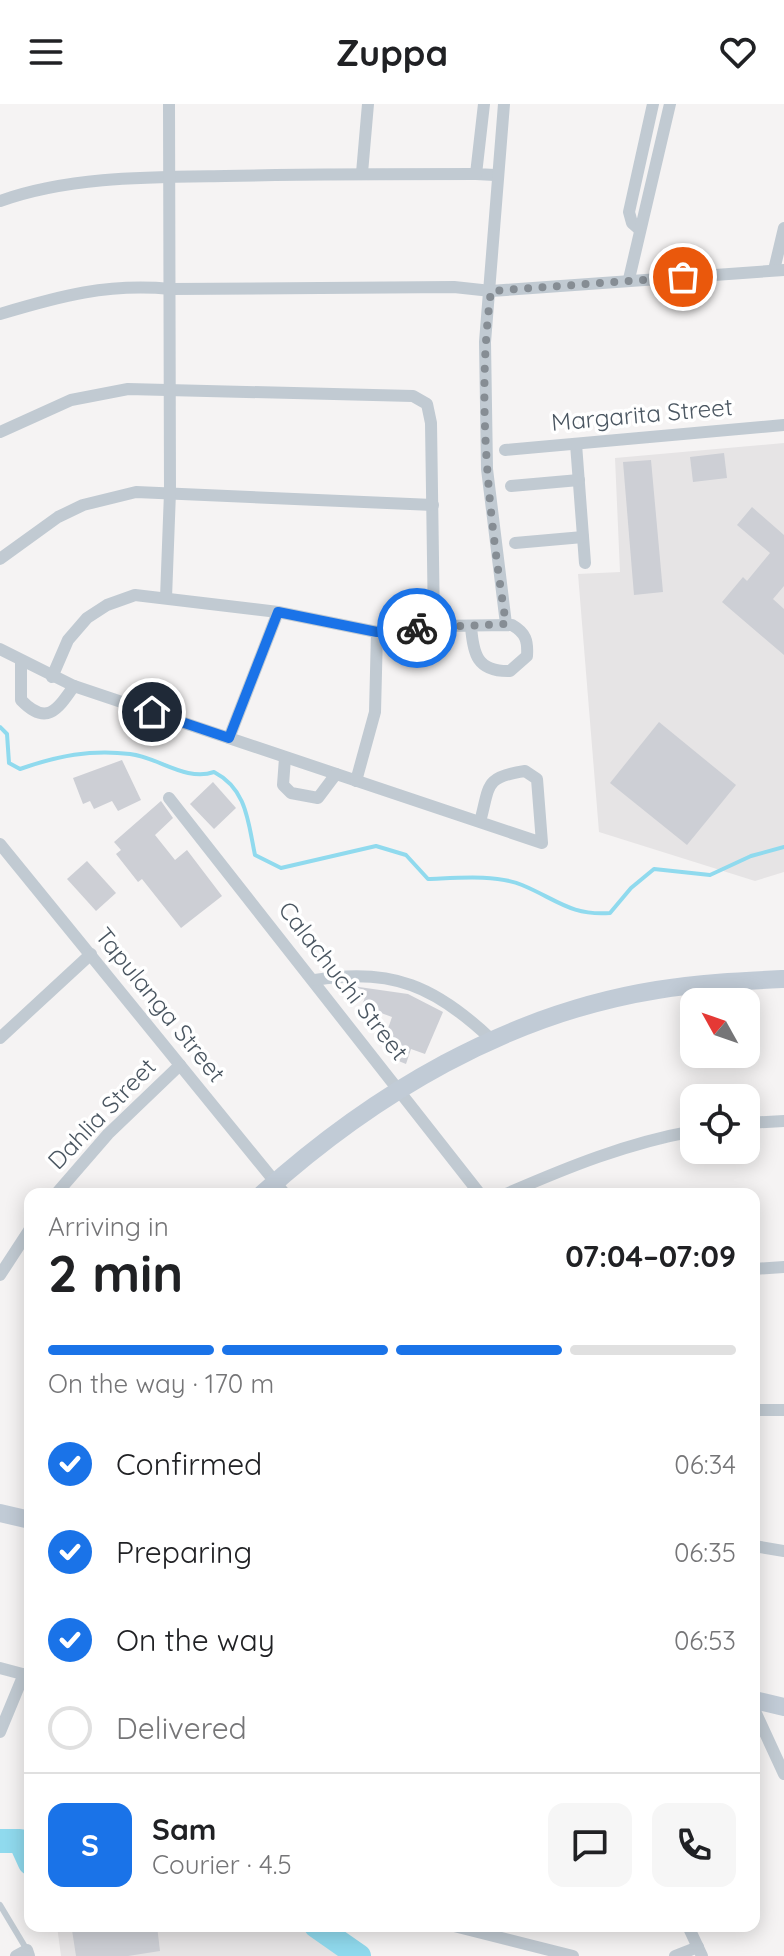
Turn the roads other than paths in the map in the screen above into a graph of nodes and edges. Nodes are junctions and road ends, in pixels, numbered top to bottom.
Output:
1 (169, 104) edge
2 (368, 104) edge
3 (484, 104) edge
4 (504, 104) edge
5 (653, 104) edge
6 (670, 104) edge
7 (362, 173) junction
8 (476, 174) junction
9 (495, 175) junction
10 (169, 177) junction
11 (0, 201) edge
12 (784, 228) edge
13 (640, 230) junction
14 (779, 270) edge
15 (629, 279) junction
16 (171, 289) junction
17 (491, 291) junction
18 (0, 314) edge
19 (169, 392) junction
20 (784, 425) edge
21 (0, 432) edge
22 (576, 444) junction
23 (505, 450) dead end
24 (579, 480) junction
25 (511, 486) dead end
26 (170, 492) junction
27 (433, 505) junction
28 (583, 537) junction
29 (515, 543) dead end
30 (0, 559) edge
31 (585, 563) dead end
32 (166, 598) junction
33 (278, 612) junction
34 (506, 624) junction
35 (434, 626) junction
36 (471, 626) junction
37 (377, 632) junction
38 (0, 649) edge
39 (21, 662) junction
40 (52, 677) junction
41 (74, 686) junction
42 (229, 738) junction
43 (285, 758) junction
44 (336, 774) junction
45 (356, 781) junction
46 (169, 798) dead end
47 (480, 822) junction
48 (1, 845) edge
49 (91, 954) junction
50 (784, 979) edge
51 (315, 980) junction
52 (0, 1038) edge
53 (491, 1039) junction
54 (180, 1065) junction
55 (399, 1087) junction
56 (784, 1121) edge
57 (760, 1122) edge
58 (680, 1134) edge
59 (61, 1188) edge
60 (272, 1188) edge
61 (276, 1188) edge
62 (475, 1188) edge
63 (520, 1188) edge
64 (24, 1238) edge
65 (784, 1267) edge
66 (760, 1269) edge
67 (0, 1275) edge
68 (760, 1410) edge
69 (784, 1410) edge
70 (0, 1513) edge
71 (24, 1519) edge
72 (760, 1547) edge
73 (784, 1551) edge
74 (0, 1654) edge
75 (2, 1668) edge
76 (24, 1674) edge
77 (24, 1681) edge
78 (760, 1701) edge
79 (784, 1707) edge
80 (760, 1722) edge
81 (0, 1732) edge
82 (784, 1774) edge
83 (0, 1905) edge
84 (478, 1932) edge
85 (691, 1932) edge
86 (700, 1952) edge
87 (24, 1954) edge
88 (573, 1956) edge
89 (675, 1956) edge

1 - 10 street
2 - 7 street
3 - 8 street
4 - 9 street
5 - 13 street
6 - 13 street
7 - 8 street
7 - 10 street
8 - 9 street
9 - 17 street
10 - 11 street
10 - 16 street
12 - 14 street
13 - 15 street
14 - 15 street
15 - 17 street
16 - 17 street
16 - 18 street
16 - 19 street
17 - 34 street
19 - 21 street
19 - 26 street
19 - 27 street
20 - 22 street, Margarita Street
22 - 23 street, Margarita Street
22 - 24 street
24 - 25 street
24 - 28 street
26 - 27 street
26 - 30 street
26 - 32 street
27 - 35 street
28 - 29 street
28 - 31 street
32 - 33 street
32 - 40 street
33 - 37 street
33 - 42 street
34 - 36 street
34 - 36 street
35 - 36 street
35 - 37 street
37 - 45 street
38 - 39 street
39 - 40 street
39 - 41 street
40 - 41 street
41 - 42 street
42 - 43 street
43 - 44 street
43 - 44 street
44 - 45 street
45 - 47 street
46 - 51 street, Calachuchi Street
47 - 47 street
48 - 49 street, Tapulanga Street
49 - 52 street
49 - 54 street, Tapulanga Street
50 - 53 street
51 - 53 street
51 - 55 street, Calachuchi Street
53 - 55 street
54 - 59 street, Dahlia Street
54 - 60 street, Tapulanga Street
55 - 61 street
55 - 62 street, Calachuchi Street
56 - 57 street
58 - 63 street
64 - 67 street
65 - 66 street
68 - 69 street
70 - 71 street
72 - 73 street
74 - 75 street
75 - 76 street
77 - 81 street
78 - 79 street
80 - 82 street
83 - 87 lane
84 - 88 street
85 - 86 street
86 - 89 street

